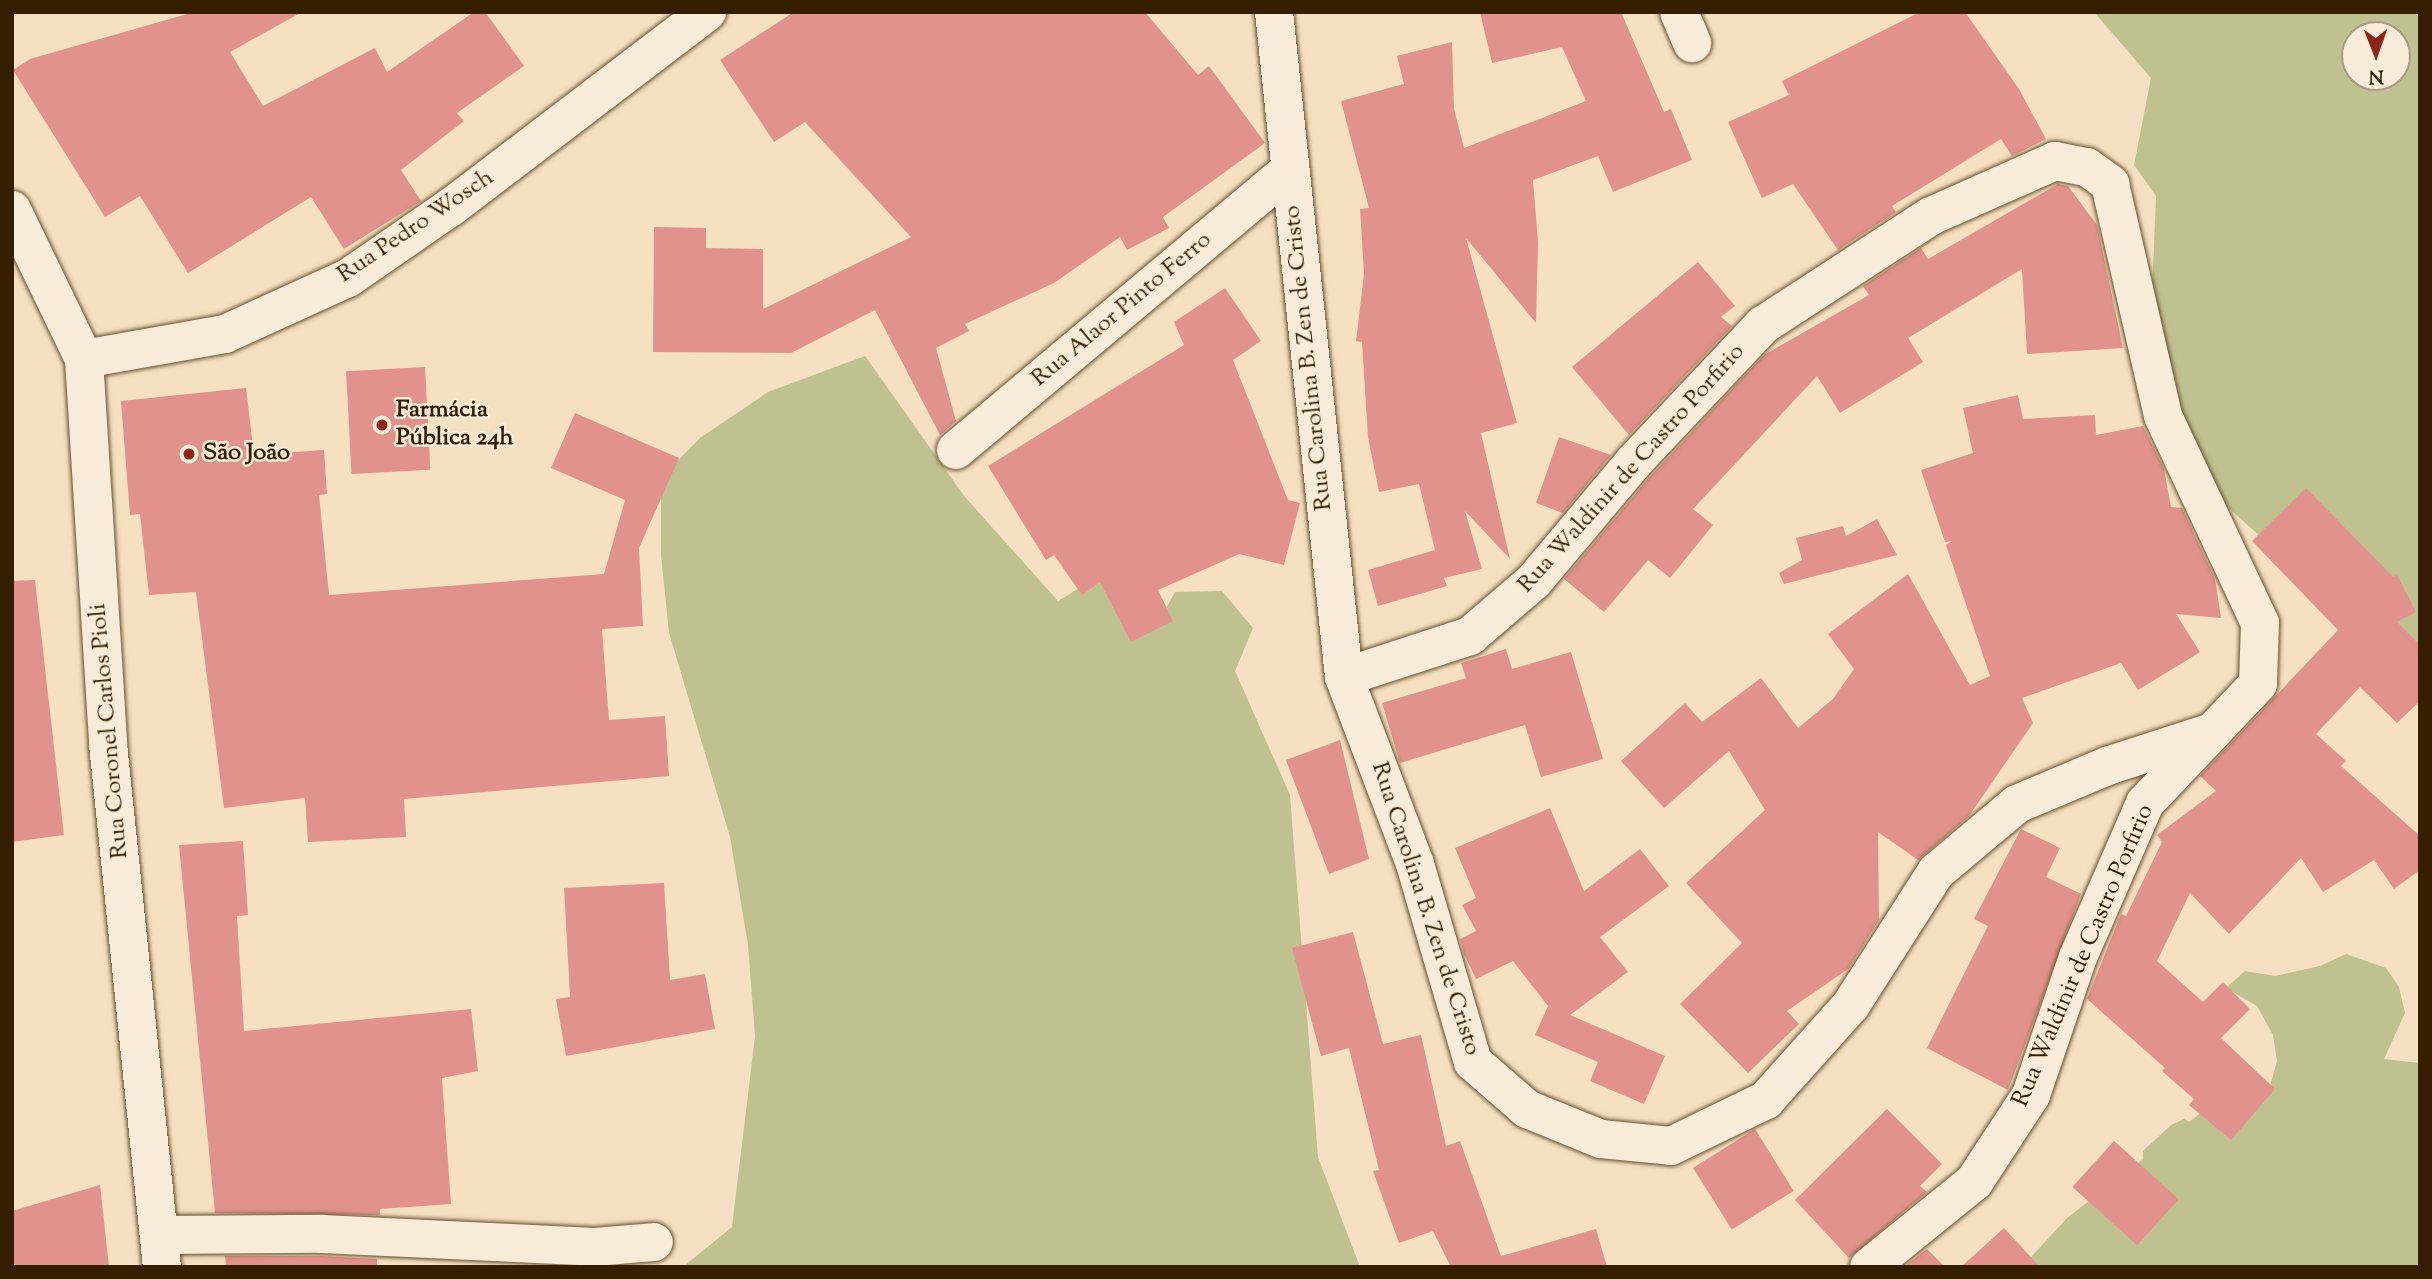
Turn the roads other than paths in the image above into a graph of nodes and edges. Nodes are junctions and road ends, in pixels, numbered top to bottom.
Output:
1 (1275, 12) edge
2 (689, 18) edge
3 (1288, 171) junction
4 (12, 210) edge
5 (84, 359) junction
6 (957, 450) dead end
7 (1344, 677) junction
8 (2208, 734) junction
9 (654, 1242) dead end
10 (161, 1251) edge
11 (1869, 1267) edge

1 - 3 street, Rua Carolina B. Zen de Cristo
2 - 5 street, Rua Pedro Wosch
3 - 6 street, Rua Alaor Pinto Ferro
3 - 7 street, Rua Carolina B. Zen de Cristo
4 - 5 street, Rua Coronel Carlos Pioli
5 - 10 street, Rua Coronel Carlos Pioli
7 - 8 street, Rua Carolina B. Zen de Cristo
7 - 8 street, Rua Waldinir de Castro Porfirio
8 - 11 street, Rua Waldinir de Castro Porfirio
9 - 10 street

